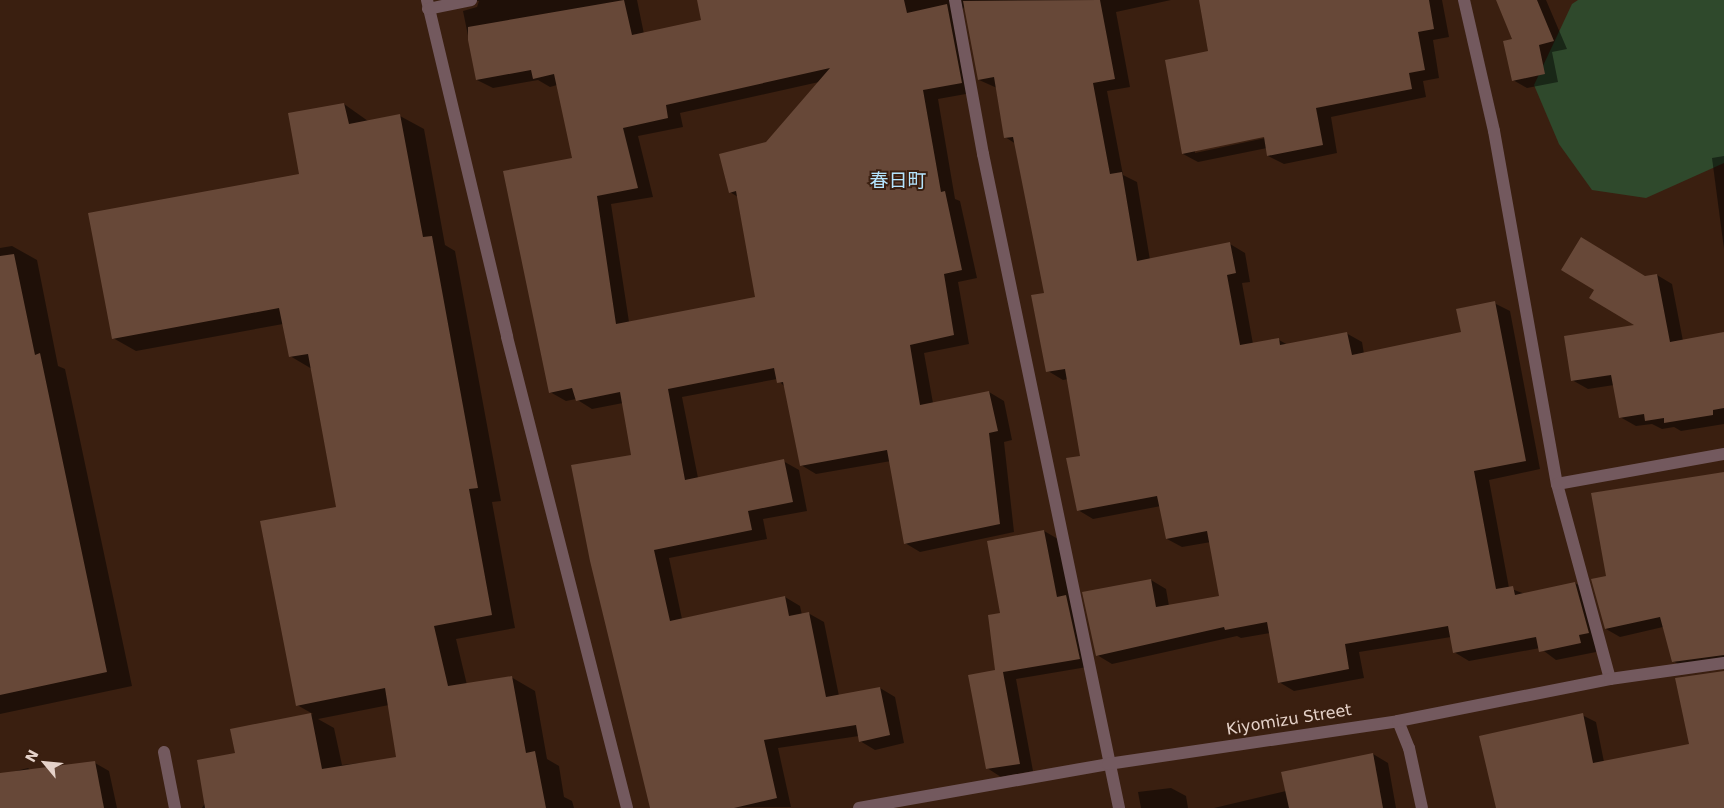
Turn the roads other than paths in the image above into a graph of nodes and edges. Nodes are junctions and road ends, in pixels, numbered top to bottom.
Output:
1 (471, 0) edge
2 (955, 0) edge
3 (1464, 0) edge
4 (427, 5) edge
5 (1724, 454) edge
6 (1557, 484) junction
7 (1724, 663) edge
8 (1610, 679) junction
9 (1398, 721) junction
10 (164, 752) dead end
11 (1108, 764) junction
12 (876, 806) edge
13 (175, 808) edge
14 (627, 808) edge
15 (858, 808) edge
16 (1119, 808) edge
17 (1422, 808) edge

1 - 4 street
2 - 11 street
3 - 6 street
4 - 14 street
5 - 6 street
6 - 8 street
7 - 8 street, Kiyomizu Street
8 - 9 street, Kiyomizu Street
9 - 11 street, Kiyomizu Street
9 - 17 street
10 - 13 street
11 - 12 street, Kiyomizu Street
11 - 16 street
12 - 15 street, Kiyomizu Street

